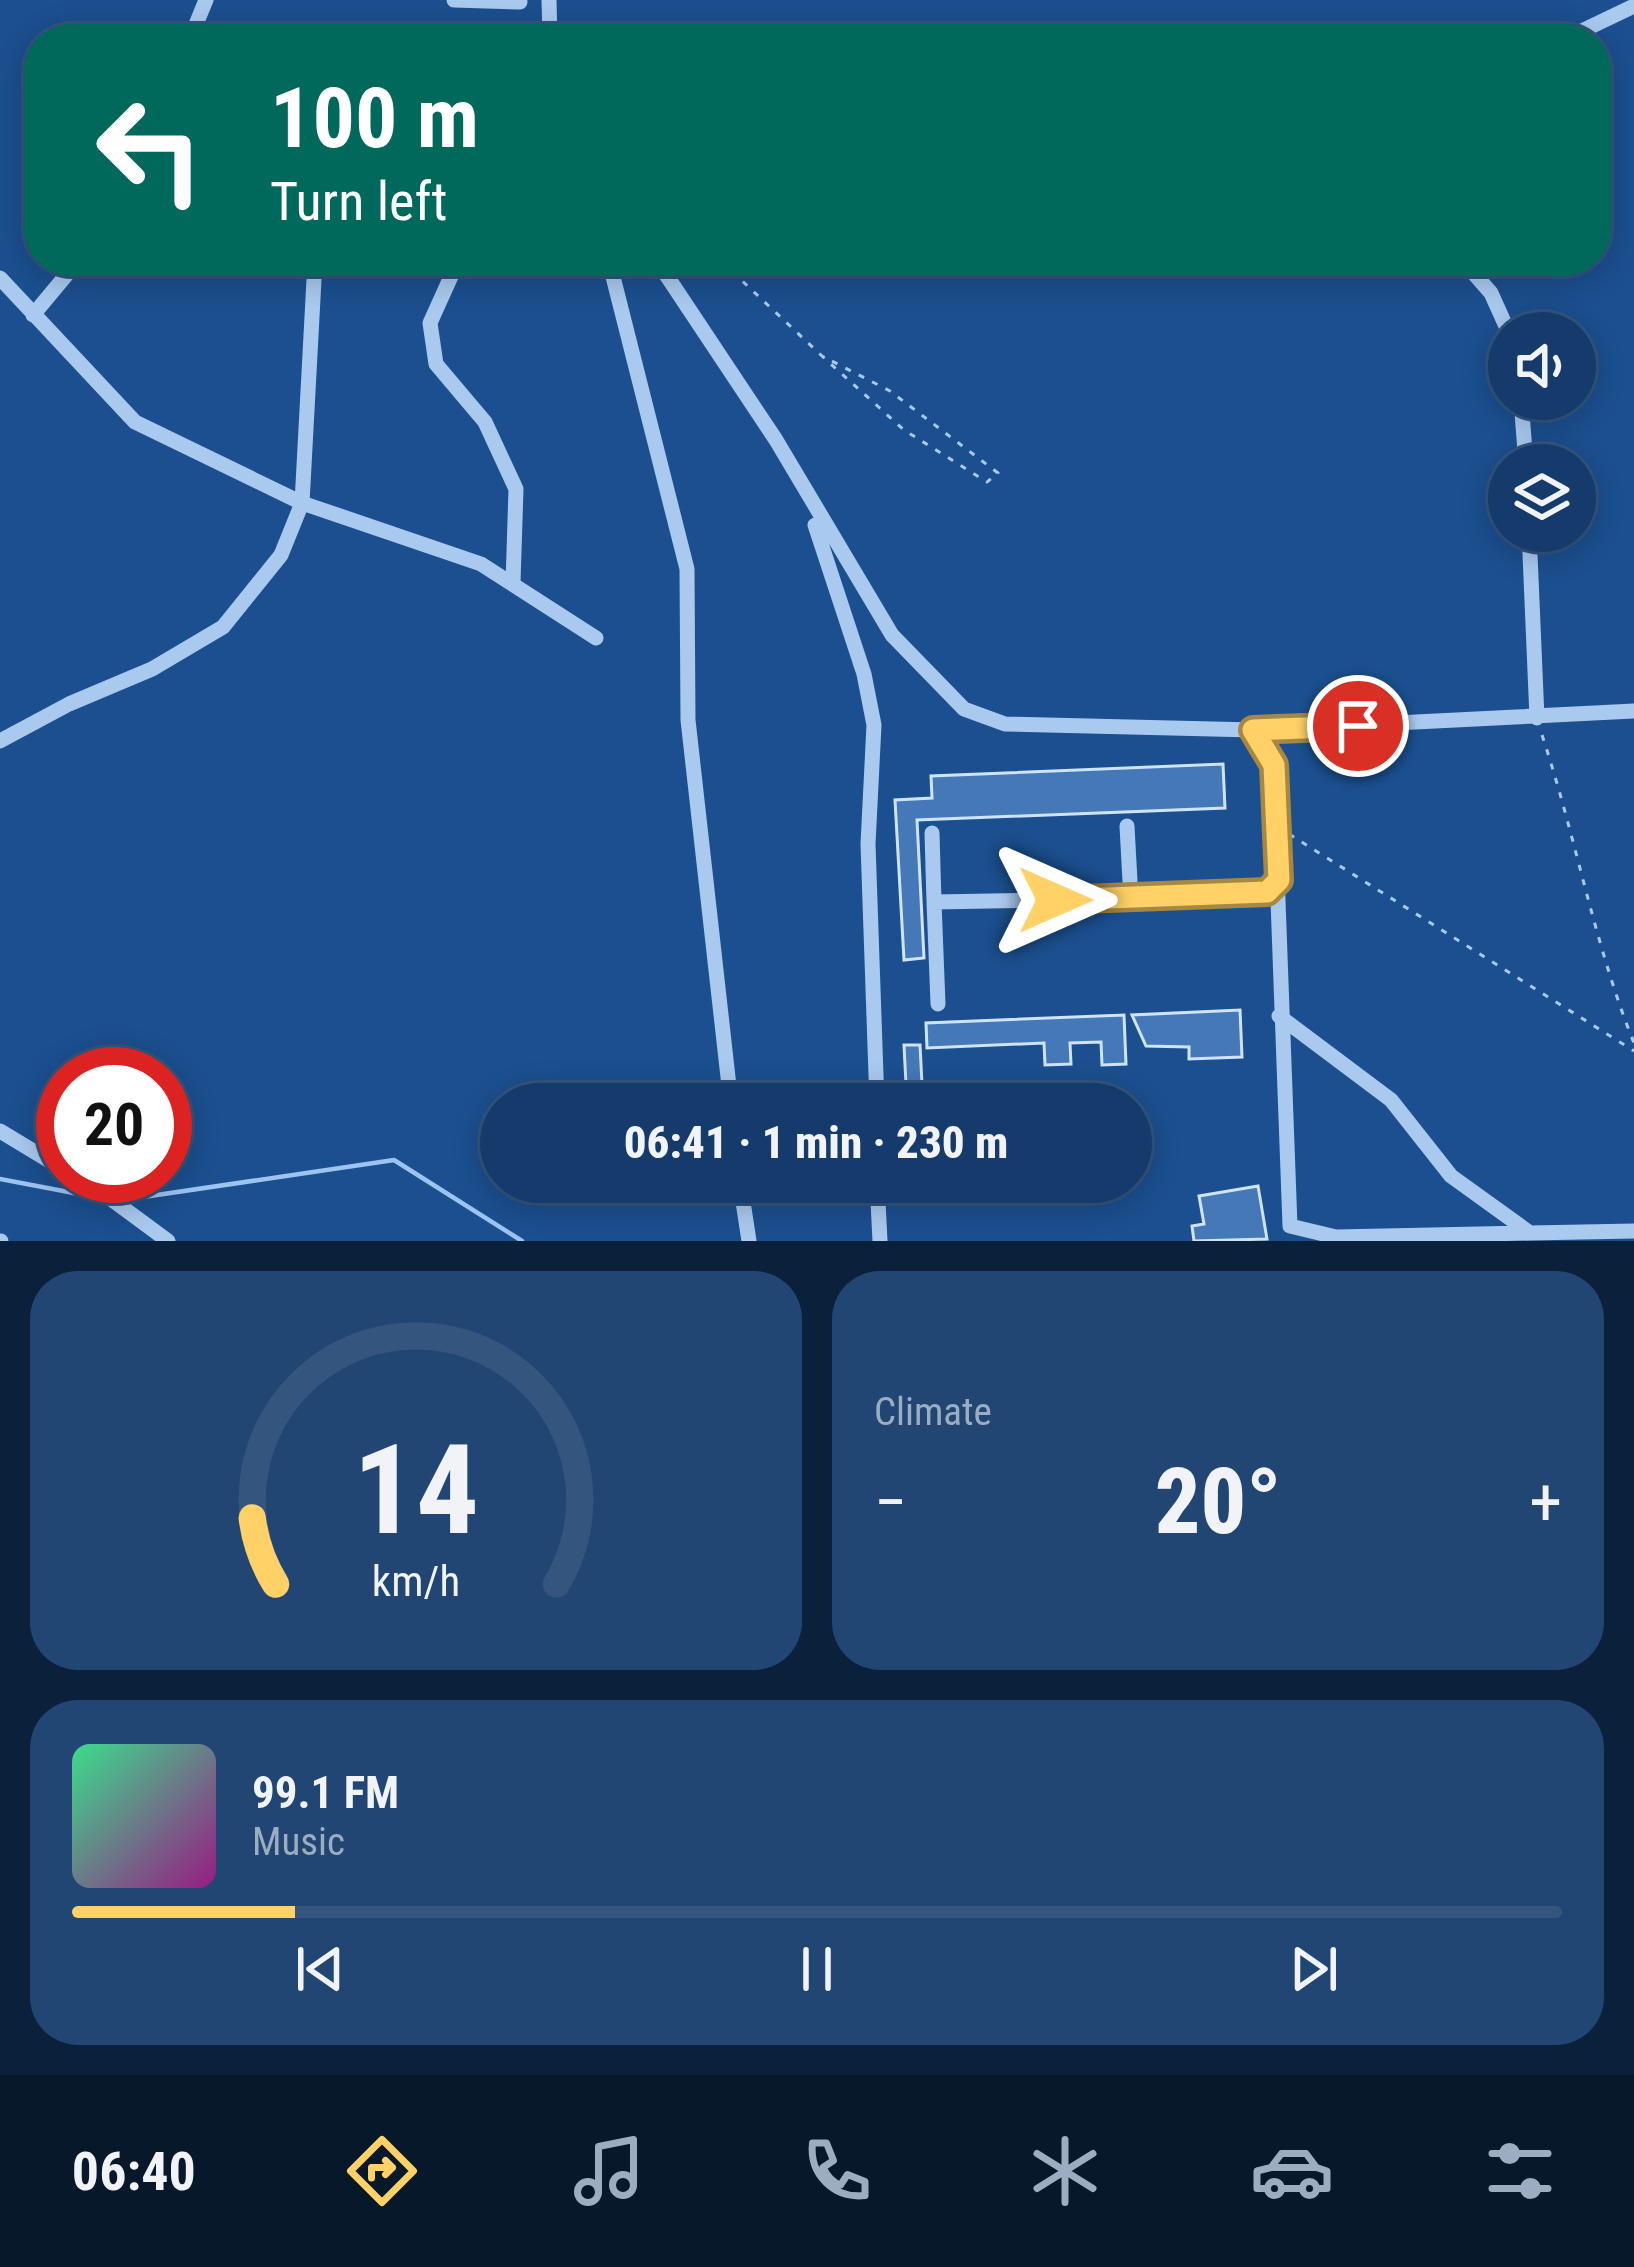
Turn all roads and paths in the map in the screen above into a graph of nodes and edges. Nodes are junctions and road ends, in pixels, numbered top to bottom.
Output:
1 (454, 0) edge
2 (520, 2) edge
3 (1634, 6) edge
4 (1596, 24) edge
5 (66, 276) edge
6 (314, 276) edge
7 (451, 276) edge
8 (613, 276) edge
9 (667, 276) edge
10 (737, 276) edge
11 (1476, 276) edge
12 (0, 278) edge
13 (1500, 312) edge
14 (33, 315) junction
15 (822, 356) junction
16 (804, 494) junction
17 (302, 502) junction
18 (1530, 552) edge
19 (513, 583) junction
20 (596, 638) dead end
21 (1634, 710) edge
22 (1537, 718) junction
23 (1253, 730) junction
24 (0, 741) edge
25 (1127, 826) dead end
26 (1277, 827) junction
27 (932, 833) dead end
28 (1279, 880) junction
29 (1131, 900) junction
30 (934, 902) junction
31 (938, 1004) dead end
32 (1279, 1016) junction
33 (1634, 1043) edge
34 (1634, 1051) edge
35 (729, 1083) edge
36 (876, 1083) edge
37 (0, 1132) edge
38 (36, 1153) edge
39 (117, 1203) edge
40 (743, 1203) edge
41 (878, 1203) edge
42 (1634, 1232) edge
43 (1530, 1233) junction
44 (168, 1241) edge
45 (748, 1241) edge
46 (880, 1241) edge

1 - 2 street
3 - 4 street
5 - 14 street
6 - 17 street
7 - 19 street
8 - 35 street
9 - 16 street
10 - 15 path
11 - 13 street
12 - 14 street
14 - 17 street
15 - 15 path
16 - 23 street
16 - 36 street
17 - 19 street
17 - 24 street
18 - 22 street
19 - 20 street
21 - 22 street
22 - 23 street
22 - 33 path
23 - 26 street
25 - 29 street
26 - 28 street
26 - 34 path
27 - 30 street
28 - 29 street
28 - 32 street
29 - 30 street
30 - 31 street
32 - 43 street
32 - 43 street
37 - 38 street
39 - 44 street
40 - 45 street
41 - 46 street
42 - 43 street

